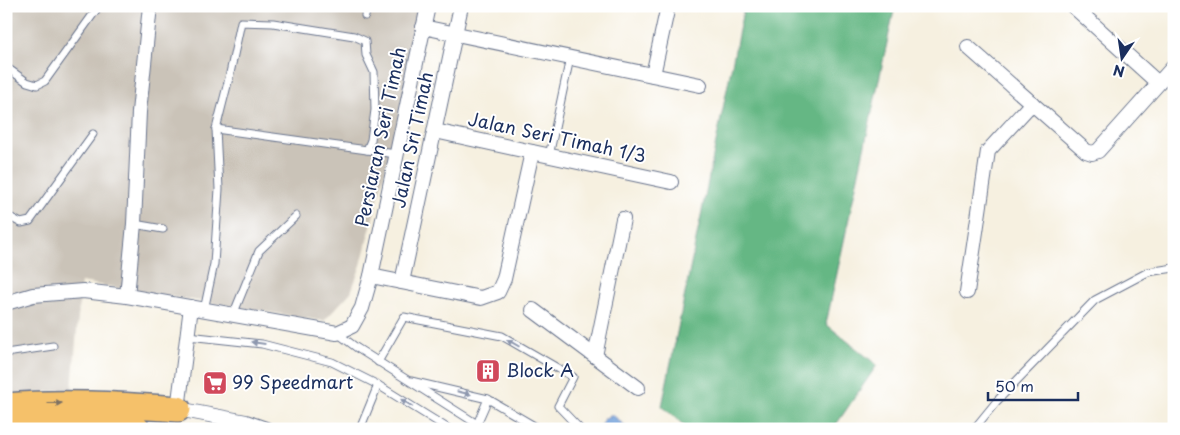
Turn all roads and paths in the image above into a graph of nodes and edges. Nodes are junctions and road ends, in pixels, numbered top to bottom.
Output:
1 (99, 6) edge
2 (150, 6) edge
3 (367, 6) edge
4 (428, 6) edge
5 (461, 6) edge
6 (668, 6) edge
7 (1073, 6) edge
8 (365, 16) dead end
9 (423, 27) junction
10 (455, 33) junction
11 (968, 47) dead end
12 (570, 58) junction
13 (1174, 66) edge
14 (6, 67) edge
15 (653, 75) junction
16 (1158, 84) junction
17 (700, 85) dead end
18 (1032, 103) junction
19 (216, 129) junction
20 (435, 130) junction
21 (92, 134) dead end
22 (367, 150) junction
23 (532, 152) junction
24 (396, 154) junction
25 (549, 156) junction
26 (671, 182) dead end
27 (296, 216) dead end
28 (8, 217) edge
29 (623, 219) dead end
30 (134, 224) junction
31 (163, 229) dead end
32 (1174, 268) edge
33 (370, 276) junction
34 (402, 282) junction
35 (967, 292) dead end
36 (127, 296) junction
37 (6, 303) edge
38 (198, 309) junction
39 (533, 310) dead end
40 (233, 314) junction
41 (338, 333) junction
42 (188, 336) junction
43 (53, 346) dead end
44 (6, 353) edge
45 (596, 356) junction
46 (378, 362) junction
47 (406, 379) junction
48 (378, 385) junction
49 (638, 388) dead end
50 (488, 399) junction
51 (6, 406) edge
52 (178, 409) junction
53 (480, 426) edge
54 (6, 427) edge
55 (137, 429) edge
56 (266, 429) edge
57 (360, 429) edge
58 (448, 429) edge
59 (535, 429) edge
60 (580, 429) edge
61 (974, 429) edge

1 - 14 lane
2 - 30 street
3 - 8 lane
4 - 9 street, Persiaran Seri Timah
5 - 10 street, Jalan Sri Timah
6 - 15 street
7 - 16 street
9 - 10 street
9 - 24 street, Persiaran Seri Timah
10 - 12 street
10 - 20 street, Jalan Sri Timah
11 - 18 street
12 - 15 street
12 - 25 lane
13 - 16 street
15 - 17 street
16 - 18 street
18 - 35 street
19 - 22 lane
19 - 22 lane
19 - 38 lane
20 - 23 street, Jalan Seri Timah 1/3
20 - 34 street, Jalan Sri Timah
21 - 28 lane
22 - 24 lane
23 - 25 street, Jalan Seri Timah 1/3
23 - 34 street
24 - 33 street, Persiaran Seri Timah
25 - 26 street, Jalan Seri Timah 1/3
27 - 40 lane
29 - 45 street
30 - 31 lane
30 - 36 street
32 - 61 lane
33 - 34 street
33 - 41 street, Persiaran Seri Timah
36 - 37 street
36 - 38 street
38 - 40 street
38 - 42 street
39 - 45 street
40 - 41 street
41 - 46 lane
48 -> 42 lane
42 - 52 street
43 - 44 lane
45 - 49 street
46 - 47 lane
60 -> 46 lane
47 -> 50 lane
47 - 53 lane
48 - 57 lane
58 -> 48 lane
50 - 53 lane
50 - 59 lane
51 -> 52 highway
52 - 56 street
54 - 55 highway

